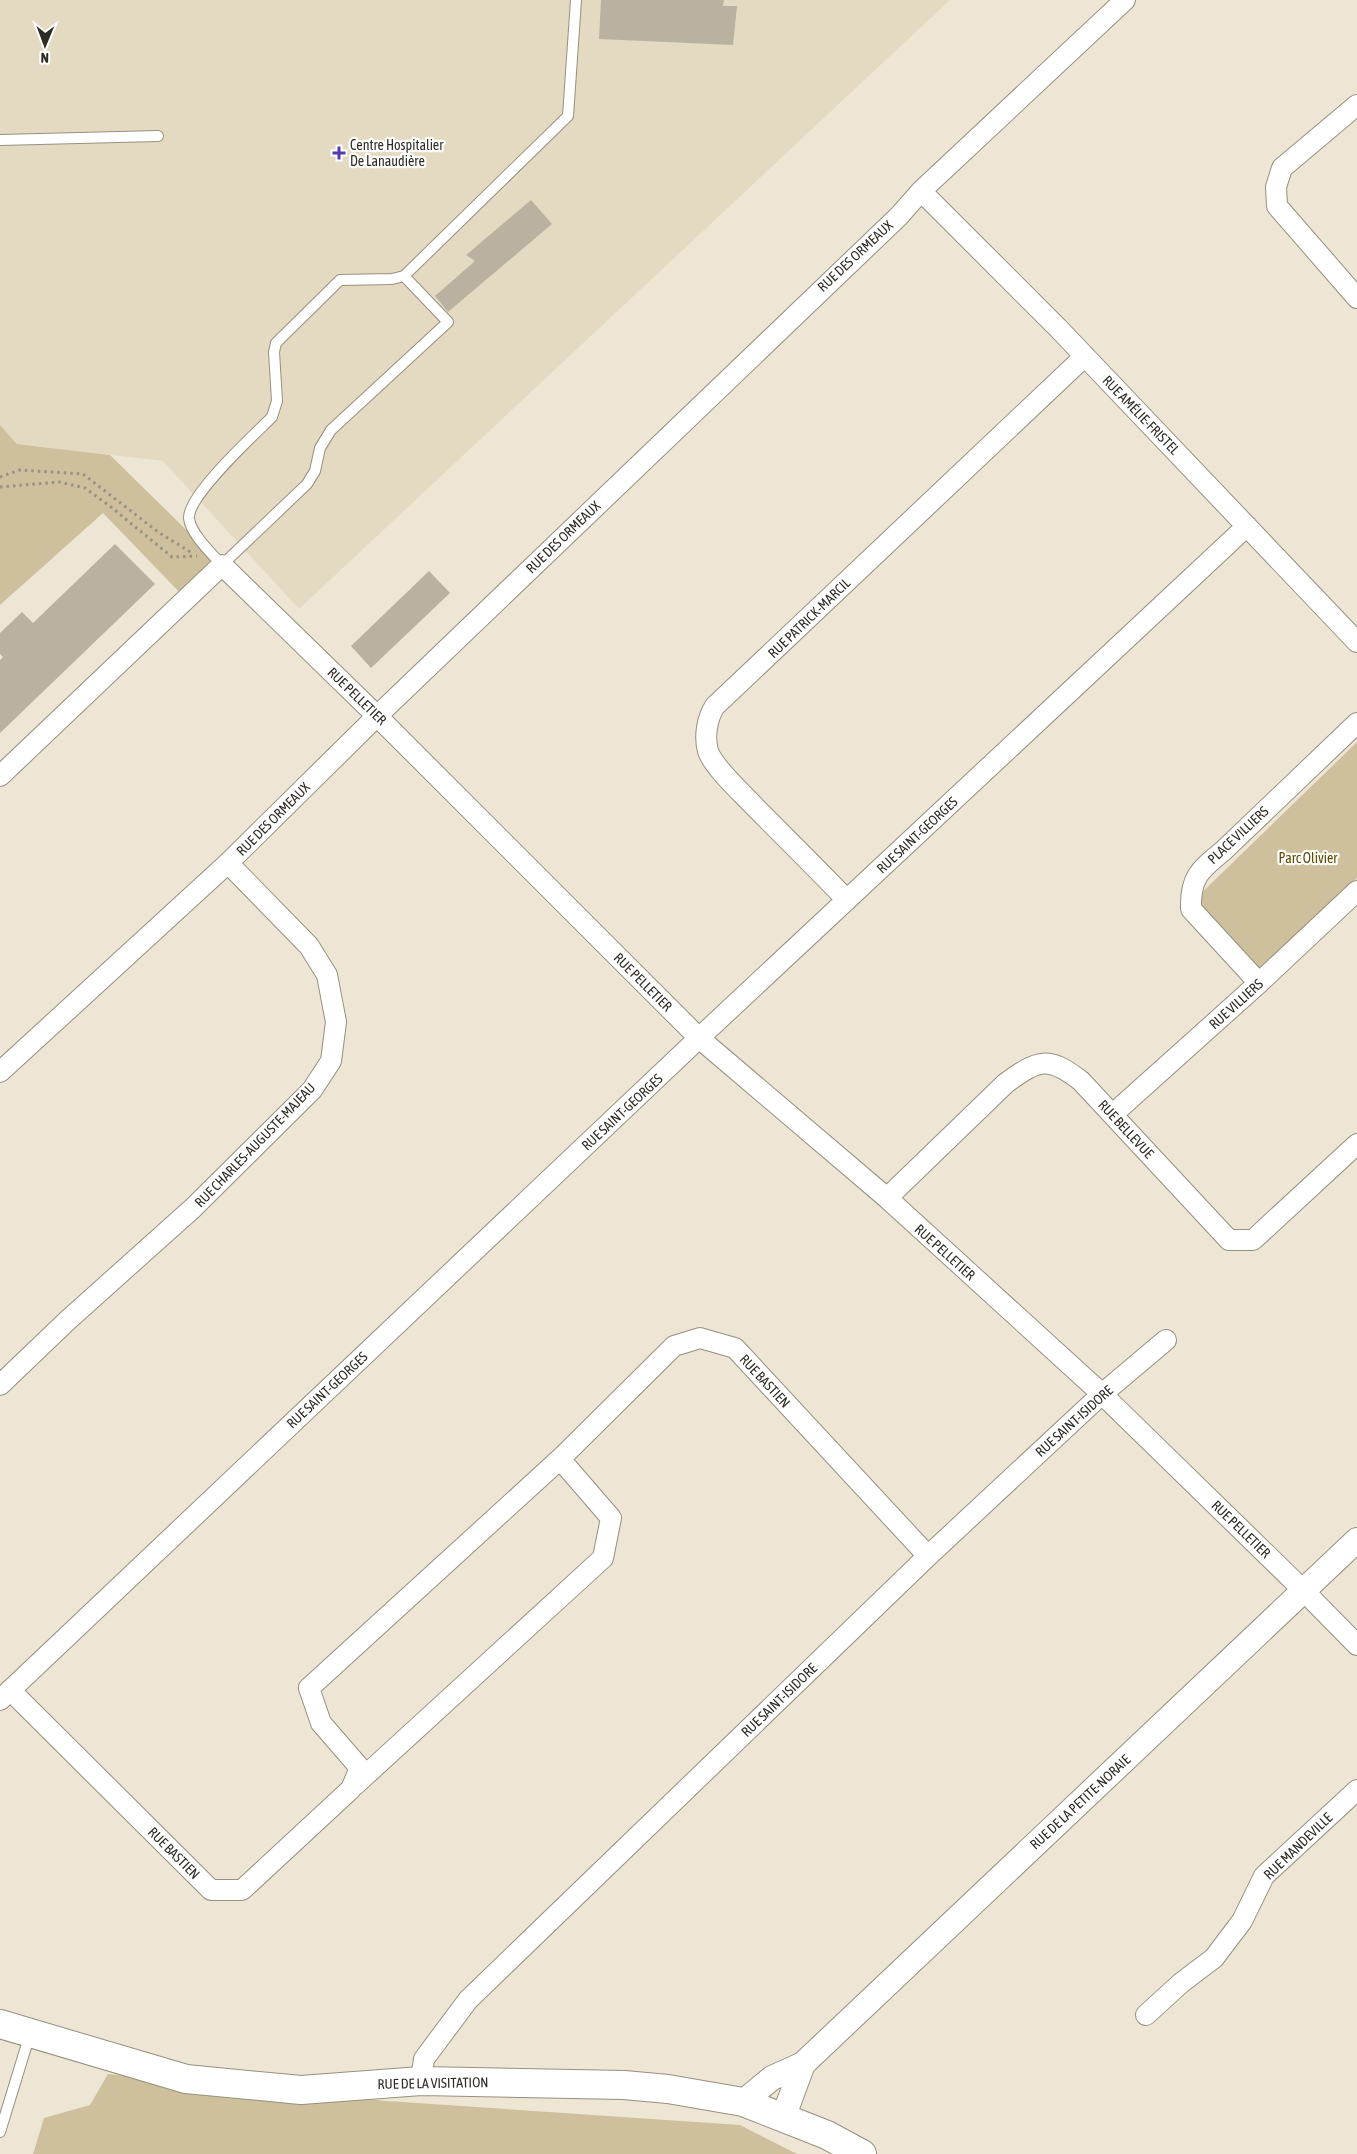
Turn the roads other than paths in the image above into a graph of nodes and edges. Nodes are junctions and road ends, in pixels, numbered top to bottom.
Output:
1 (576, 0) edge
2 (1125, 0) edge
3 (1357, 105) edge
4 (158, 136) dead end
5 (0, 140) edge
6 (922, 191) junction
7 (404, 276) junction
8 (1357, 298) edge
9 (1084, 356) junction
10 (1247, 526) junction
11 (222, 565) junction
12 (1357, 642) edge
13 (377, 716) junction
14 (1357, 723) edge
15 (0, 776) edge
16 (228, 863) junction
17 (1357, 892) edge
18 (847, 900) junction
19 (1259, 983) junction
20 (699, 1038) junction
21 (0, 1072) edge
22 (1113, 1114) junction
23 (1357, 1144) edge
24 (887, 1198) junction
25 (1166, 1340) dead end
26 (0, 1385) edge
27 (1102, 1394) junction
28 (560, 1459) junction
29 (1357, 1540) edge
30 (928, 1556) junction
31 (1304, 1591) junction
32 (1357, 1645) edge
33 (5, 1695) edge
34 (351, 1789) junction
35 (1357, 1790) edge
36 (1146, 2015) dead end
37 (0, 2024) edge
38 (30, 2033) junction
39 (803, 2064) junction
40 (421, 2081) junction
41 (743, 2102) junction
42 (783, 2118) junction
43 (0, 2132) edge
44 (862, 2154) edge

1 - 7 lane
2 - 6 street, RUE DES ORMEAUX
3 - 8 street
4 - 5 lane
6 - 9 street, RUE AMÉLIE-FRISTEL
6 - 13 street, RUE DES ORMEAUX
7 - 11 lane
7 - 11 lane
9 - 10 street, RUE AMÉLIE-FRISTEL
9 - 18 street, RUE PATRICK-MARCIL
10 - 12 street, RUE AMÉLIE-FRISTEL
10 - 18 street, RUE SAINT-GEORGES
11 - 13 street, RUE PELLETIER
11 - 15 street
13 - 16 street, RUE DES ORMEAUX
13 - 20 street, RUE PELLETIER
14 - 19 street, PLACE VILLIERS
16 - 21 street, RUE DES ORMEAUX
16 - 26 street, RUE CHARLES-AUGUSTE-MAJEAU
17 - 19 street, RUE VILLIERS
18 - 20 street, RUE SAINT-GEORGES
19 - 22 street, RUE VILLIERS
20 - 24 street, RUE PELLETIER
20 - 33 street, RUE SAINT-GEORGES
22 - 23 street, RUE BELLEVUE
22 - 24 street, RUE BELLEVUE
24 - 27 street, RUE PELLETIER
25 - 27 street, RUE SAINT-ISIDORE
27 - 30 street, RUE SAINT-ISIDORE
27 - 31 street, RUE PELLETIER
28 - 30 street, RUE BASTIEN
28 - 34 street, RUE BASTIEN
28 - 34 street, RUE BASTIEN
29 - 31 street, RUE DE LA PETITE-NORAIE
30 - 40 street, RUE SAINT-ISIDORE
31 - 32 street, RUE PELLETIER
31 - 39 street, RUE DE LA PETITE-NORAIE
33 - 34 street, RUE BASTIEN
35 - 36 street, RUE MANDEVILLE
37 - 38 main road, RUE DE LA VISITATION
38 - 40 main road, RUE DE LA VISITATION
38 - 43 lane
39 - 41 street, RUE DE LA PETITE-NORAIE
39 - 42 street, RUE DE LA PETITE-NORAIE
40 - 41 main road, RUE DE LA VISITATION
41 - 42 main road, RUE DE LA VISITATION
42 - 44 main road, RUE DE LA VISITATION

